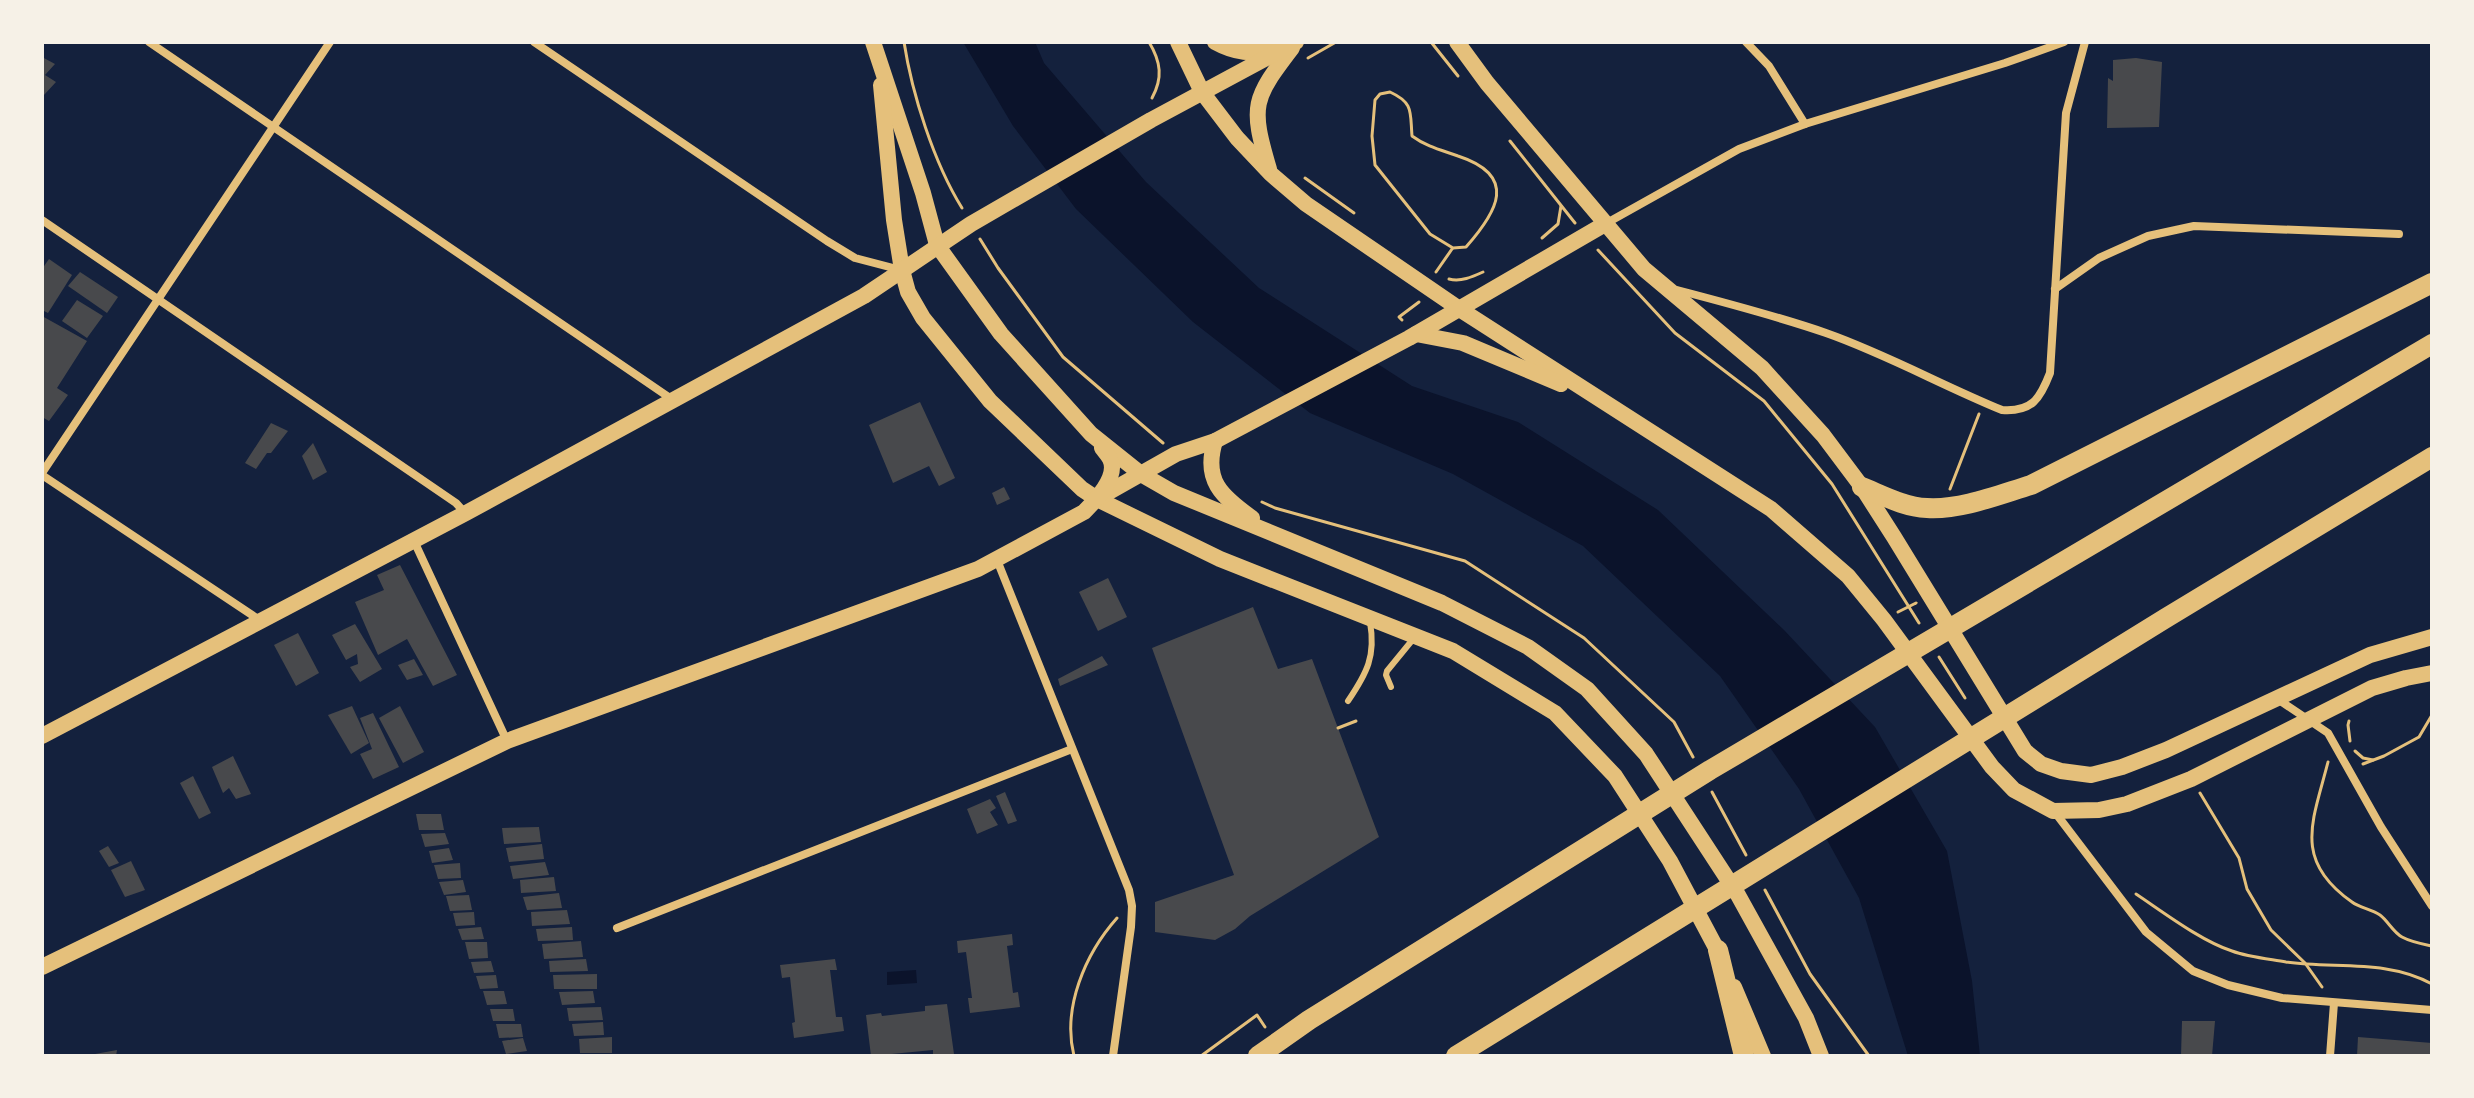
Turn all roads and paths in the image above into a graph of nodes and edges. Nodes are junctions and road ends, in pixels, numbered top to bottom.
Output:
1 (149, 42) edge
2 (330, 42) edge
3 (534, 42) edge
4 (873, 42) edge
5 (904, 42) edge
6 (1149, 42) edge
7 (1178, 42) edge
8 (1215, 42) edge
9 (1296, 42) edge
10 (1457, 42) edge
11 (1746, 42) edge
12 (2064, 42) edge
13 (2085, 42) edge
14 (878, 60) junction
15 (1202, 92) junction
16 (1152, 98) dead end
17 (1805, 124) junction
18 (273, 127) junction
19 (1297, 172) dead end
20 (1271, 174) junction
21 (1561, 204) dead end
22 (1357, 215) dead end
23 (42, 220) edge
24 (971, 224) junction
25 (1605, 224) junction
26 (2399, 234) dead end
27 (1541, 239) dead end
28 (937, 245) junction
29 (1453, 248) junction
30 (1429, 268) dead end
31 (902, 270) junction
32 (1488, 270) dead end
33 (1436, 272) junction
34 (1449, 279) junction
35 (2432, 283) edge
36 (1664, 287) junction
37 (2055, 289) junction
38 (1434, 291) junction
39 (158, 299) junction
40 (1461, 310) junction
41 (1412, 336) junction
42 (2432, 344) edge
43 (1596, 398) junction
44 (673, 400) junction
45 (1983, 403) junction
46 (1091, 434) junction
47 (1221, 437) junction
48 (1176, 454) junction
49 (2432, 457) edge
50 (42, 474) edge
51 (1141, 474) junction
52 (1862, 487) junction
53 (1097, 499) junction
54 (1262, 502) dead end
55 (1943, 508) junction
56 (466, 513) junction
57 (1276, 535) junction
58 (414, 541) junction
59 (997, 560) junction
60 (1931, 595) junction
61 (1369, 618) junction
62 (1884, 620) junction
63 (261, 621) junction
64 (1416, 636) junction
65 (2432, 637) edge
66 (2432, 673) edge
67 (1391, 687) dead end
68 (2276, 698) junction
69 (1348, 701) dead end
70 (2353, 713) dead end
71 (2306, 720) junction
72 (1356, 721) dead end
73 (1338, 728) dead end
74 (42, 736) edge
75 (507, 741) junction
76 (1072, 749) junction
77 (2373, 760) dead end
78 (1695, 761) dead end
79 (2328, 762) dead end
80 (2191, 779) junction
81 (1710, 788) dead end
82 (2053, 811) junction
83 (1746, 854) dead end
84 (1760, 880) dead end
85 (2129, 889) dead end
86 (1132, 906) junction
87 (2432, 906) edge
88 (617, 928) dead end
89 (2432, 946) edge
90 (1718, 950) junction
91 (2305, 963) junction
92 (42, 967) edge
93 (2432, 984) edge
94 (2334, 1003) junction
95 (2432, 1010) edge
96 (1277, 1043) junction
97 (1074, 1056) edge
98 (1113, 1056) edge
99 (1201, 1056) edge
100 (1258, 1056) edge
101 (1456, 1056) edge
102 (1744, 1056) edge
103 (1763, 1056) edge
104 (1821, 1056) edge
105 (1869, 1056) edge
106 (2330, 1056) edge

1 - 18 street
2 - 18 street
3 - 31 street
4 - 14 main road
5 - 24 path
6 - 16 path
7 - 15 main road
8 - 9 main road
9 - 15 main road
9 - 20 main road
10 - 25 main road
11 - 17 street
12 - 17 street
13 - 37 street
14 - 28 main road
14 - 31 main road
15 - 20 main road
15 - 24 main road
17 - 25 street
18 - 39 street
18 - 44 street
19 - 22 path
20 - 38 main road
21 - 27 path
23 - 39 street
24 - 28 main road
24 - 48 path
25 - 36 main road
25 - 40 main road
26 - 37 street
28 - 31 main road
28 - 46 main road
29 - 29 path
29 - 33 path
30 - 33 path
31 - 44 main road
31 - 53 main road
32 - 34 path
33 - 34 path
34 - 38 path
35 - 55 highway
36 - 45 street
36 - 52 main road
37 - 45 street
38 - 40 main road
38 - 41 path
39 - 50 street
39 - 56 street
40 - 41 main road
40 - 43 main road
41 - 43 main road
41 - 47 main road
42 - 96 highway
43 - 62 main road
44 - 56 main road
45 - 55 path
46 - 51 main road
46 - 53 main road
47 - 48 main road
47 - 57 main road
48 - 51 main road
49 - 101 highway
50 - 63 street
51 - 53 main road
51 - 57 main road
52 - 55 highway
52 - 60 main road
53 - 59 main road
53 - 61 main road
54 - 78 path
56 - 58 main road
57 - 104 main road
58 - 63 main road
58 - 75 street
59 - 75 main road
59 - 76 street
60 - 62 path
60 - 68 main road
61 - 64 main road
61 - 69 lane
62 - 82 main road
63 - 74 main road
64 - 67 lane
64 - 90 main road
65 - 68 main road
66 - 71 main road
68 - 71 street
70 - 77 path
71 - 80 main road
71 - 87 street
72 - 73 path
75 - 92 main road
76 - 86 street
76 - 88 street
79 - 89 path
80 - 82 main road
80 - 91 path
81 - 83 path
82 - 94 street
84 - 105 path
85 - 91 path
86 - 97 path
86 - 98 street
90 - 102 highway
90 - 103 main road
91 - 93 path
91 - 94 path
94 - 95 street
94 - 106 street
96 - 99 path
96 - 100 highway

